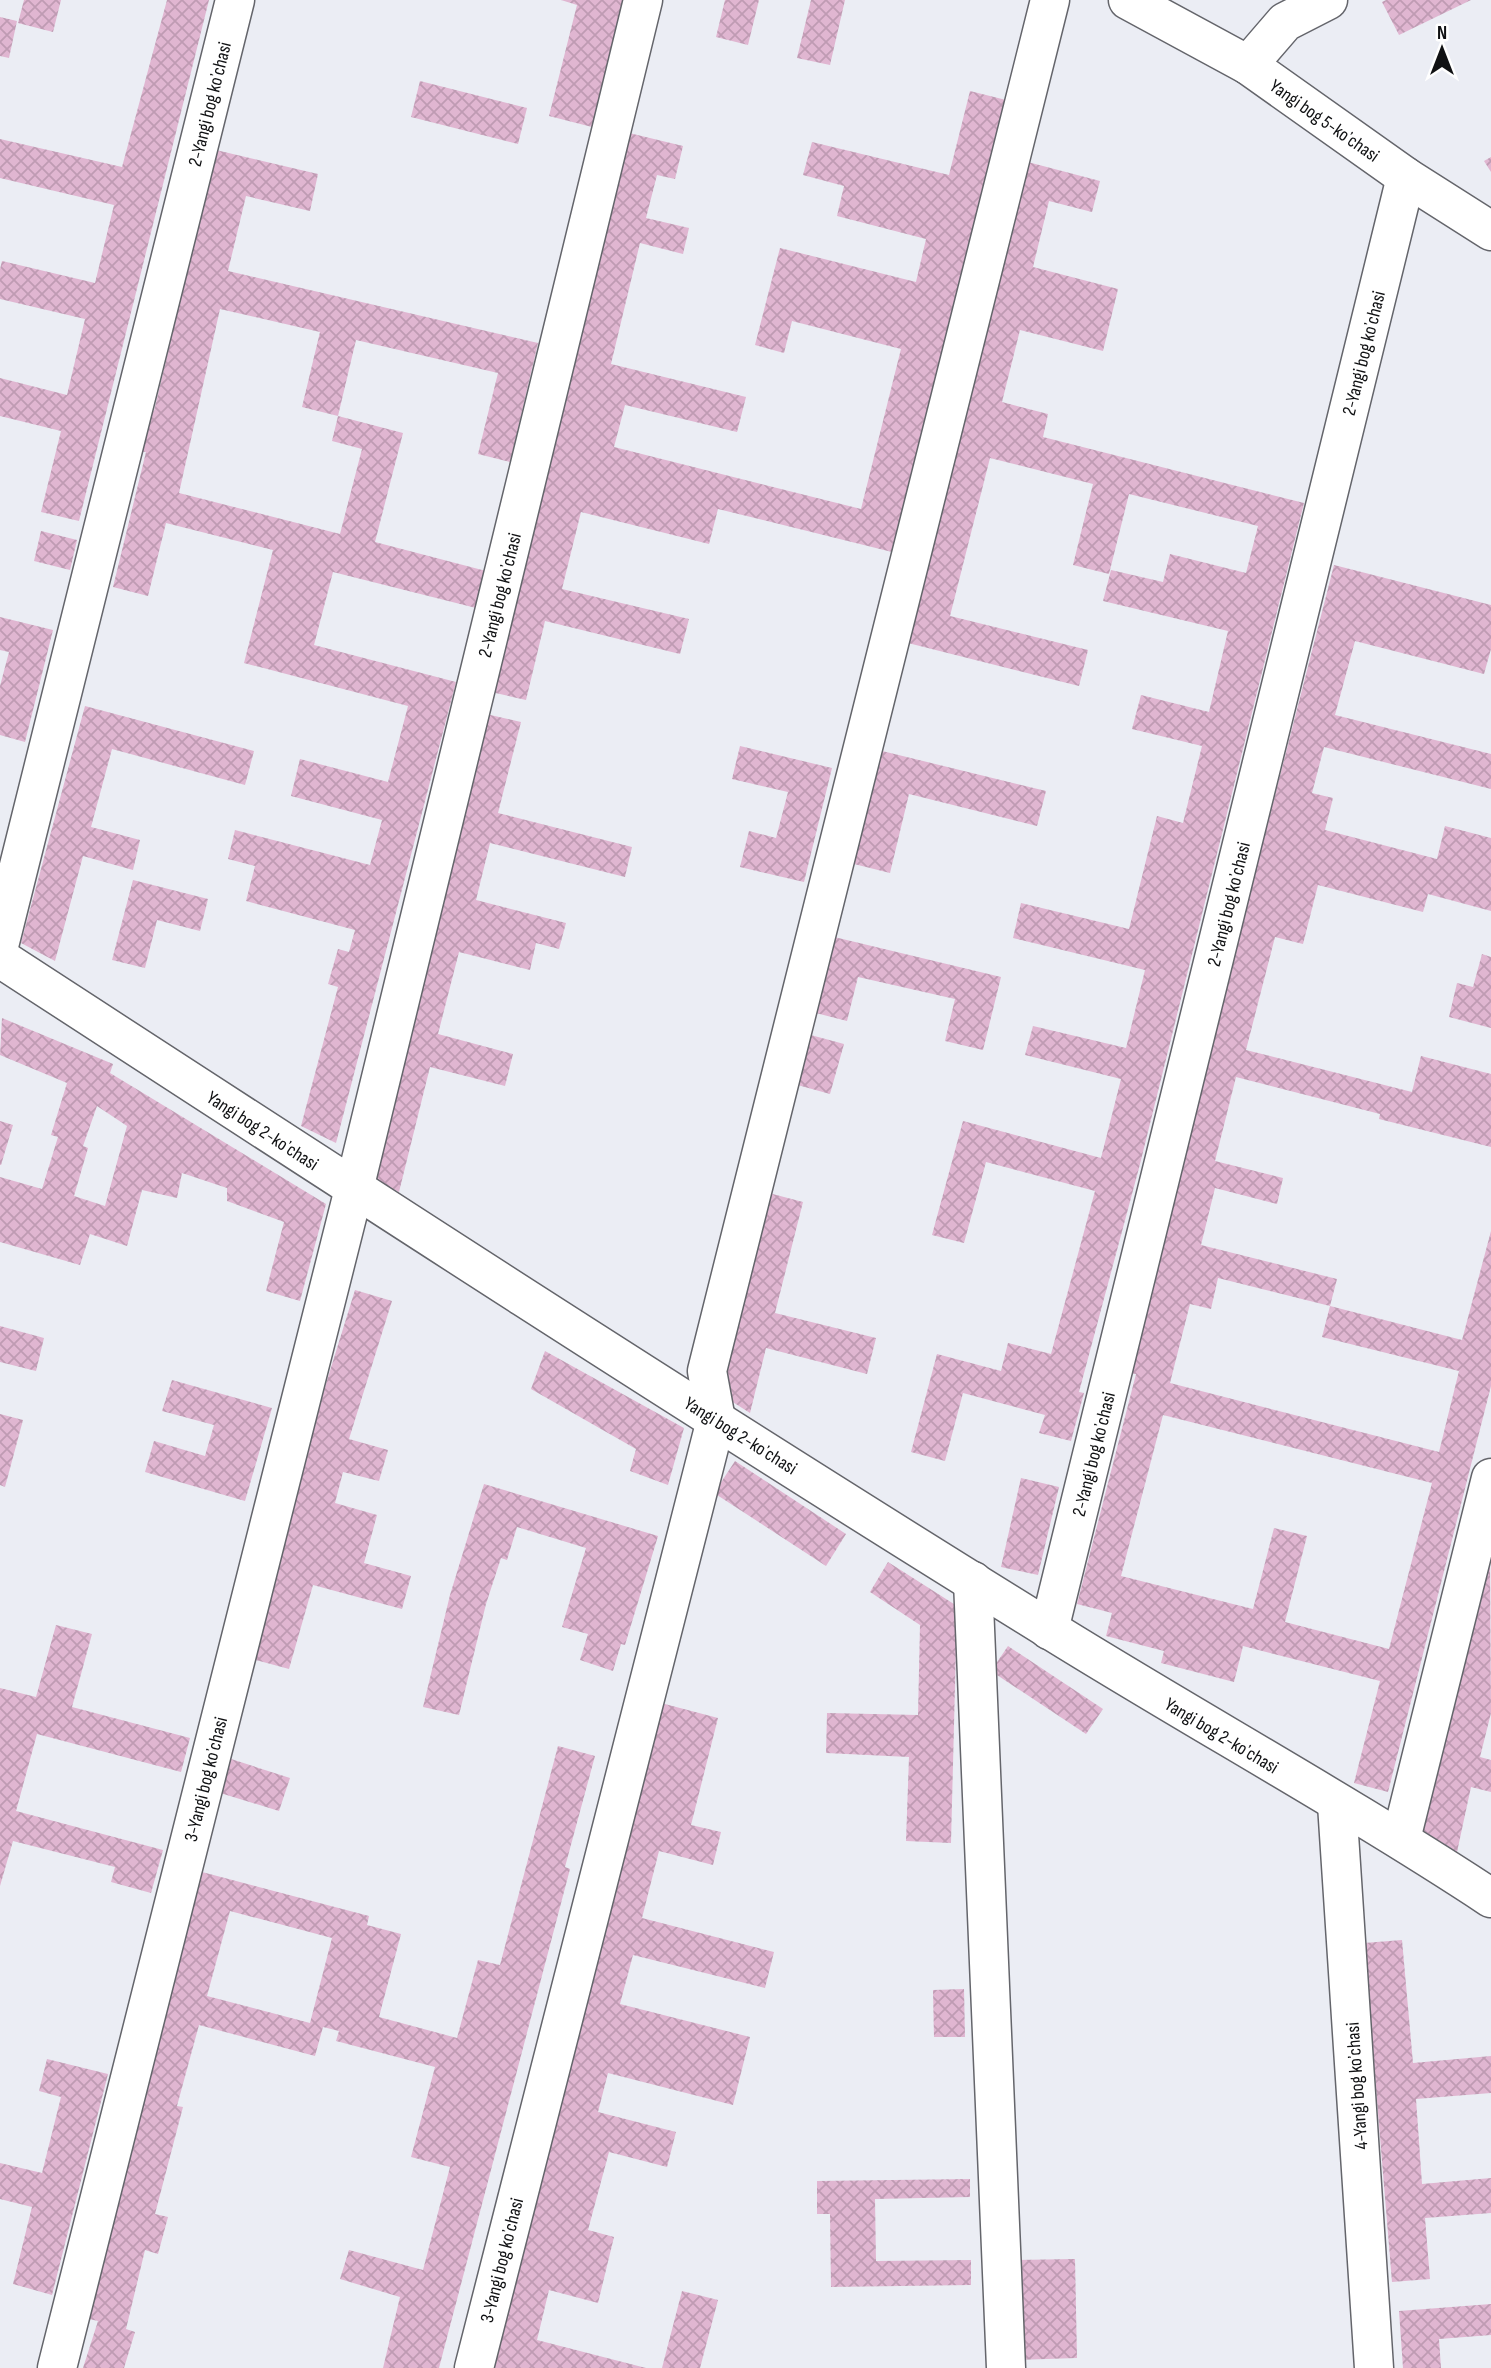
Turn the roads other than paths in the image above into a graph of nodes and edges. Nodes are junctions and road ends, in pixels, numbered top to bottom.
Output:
1 (234, 0) edge
2 (643, 0) edge
3 (1050, 0) edge
4 (1128, 0) edge
5 (1328, 0) edge
6 (1248, 65) junction
7 (1406, 177) junction
8 (1491, 231) edge
9 (0, 942) edge
10 (0, 958) edge
11 (354, 1189) junction
12 (716, 1420) junction
13 (1491, 1478) edge
14 (973, 1581) junction
15 (1049, 1630) junction
16 (1337, 1804) junction
17 (1401, 1839) junction
18 (1491, 1898) edge
19 (57, 2368) edge
20 (474, 2368) edge
21 (1006, 2368) edge
22 (1374, 2368) edge

1 - 9 street, 2-Yangi bog koʼchasi
2 - 11 street, 2-Yangi bog koʼchasi
3 - 12 street
4 - 6 street, Yangi bog 5-koʼchasi
5 - 6 street
6 - 7 street, Yangi bog 5-koʼchasi
7 - 8 street, Yangi bog 5-koʼchasi
7 - 15 street, 2-Yangi bog koʼchasi
10 - 11 street, Yangi bog 2-koʼchasi
11 - 12 street, Yangi bog 2-koʼchasi
11 - 19 street, 3-Yangi bog koʼchasi
12 - 14 street, Yangi bog 2-koʼchasi
12 - 20 street, 3-Yangi bog koʼchasi
13 - 17 street
14 - 15 street, Yangi bog 2-koʼchasi
14 - 21 street
15 - 16 street, Yangi bog 2-koʼchasi
16 - 17 street, Yangi bog 2-koʼchasi
16 - 22 street, 4-Yangi bog koʼchasi
17 - 18 street, Yangi bog 2-koʼchasi

